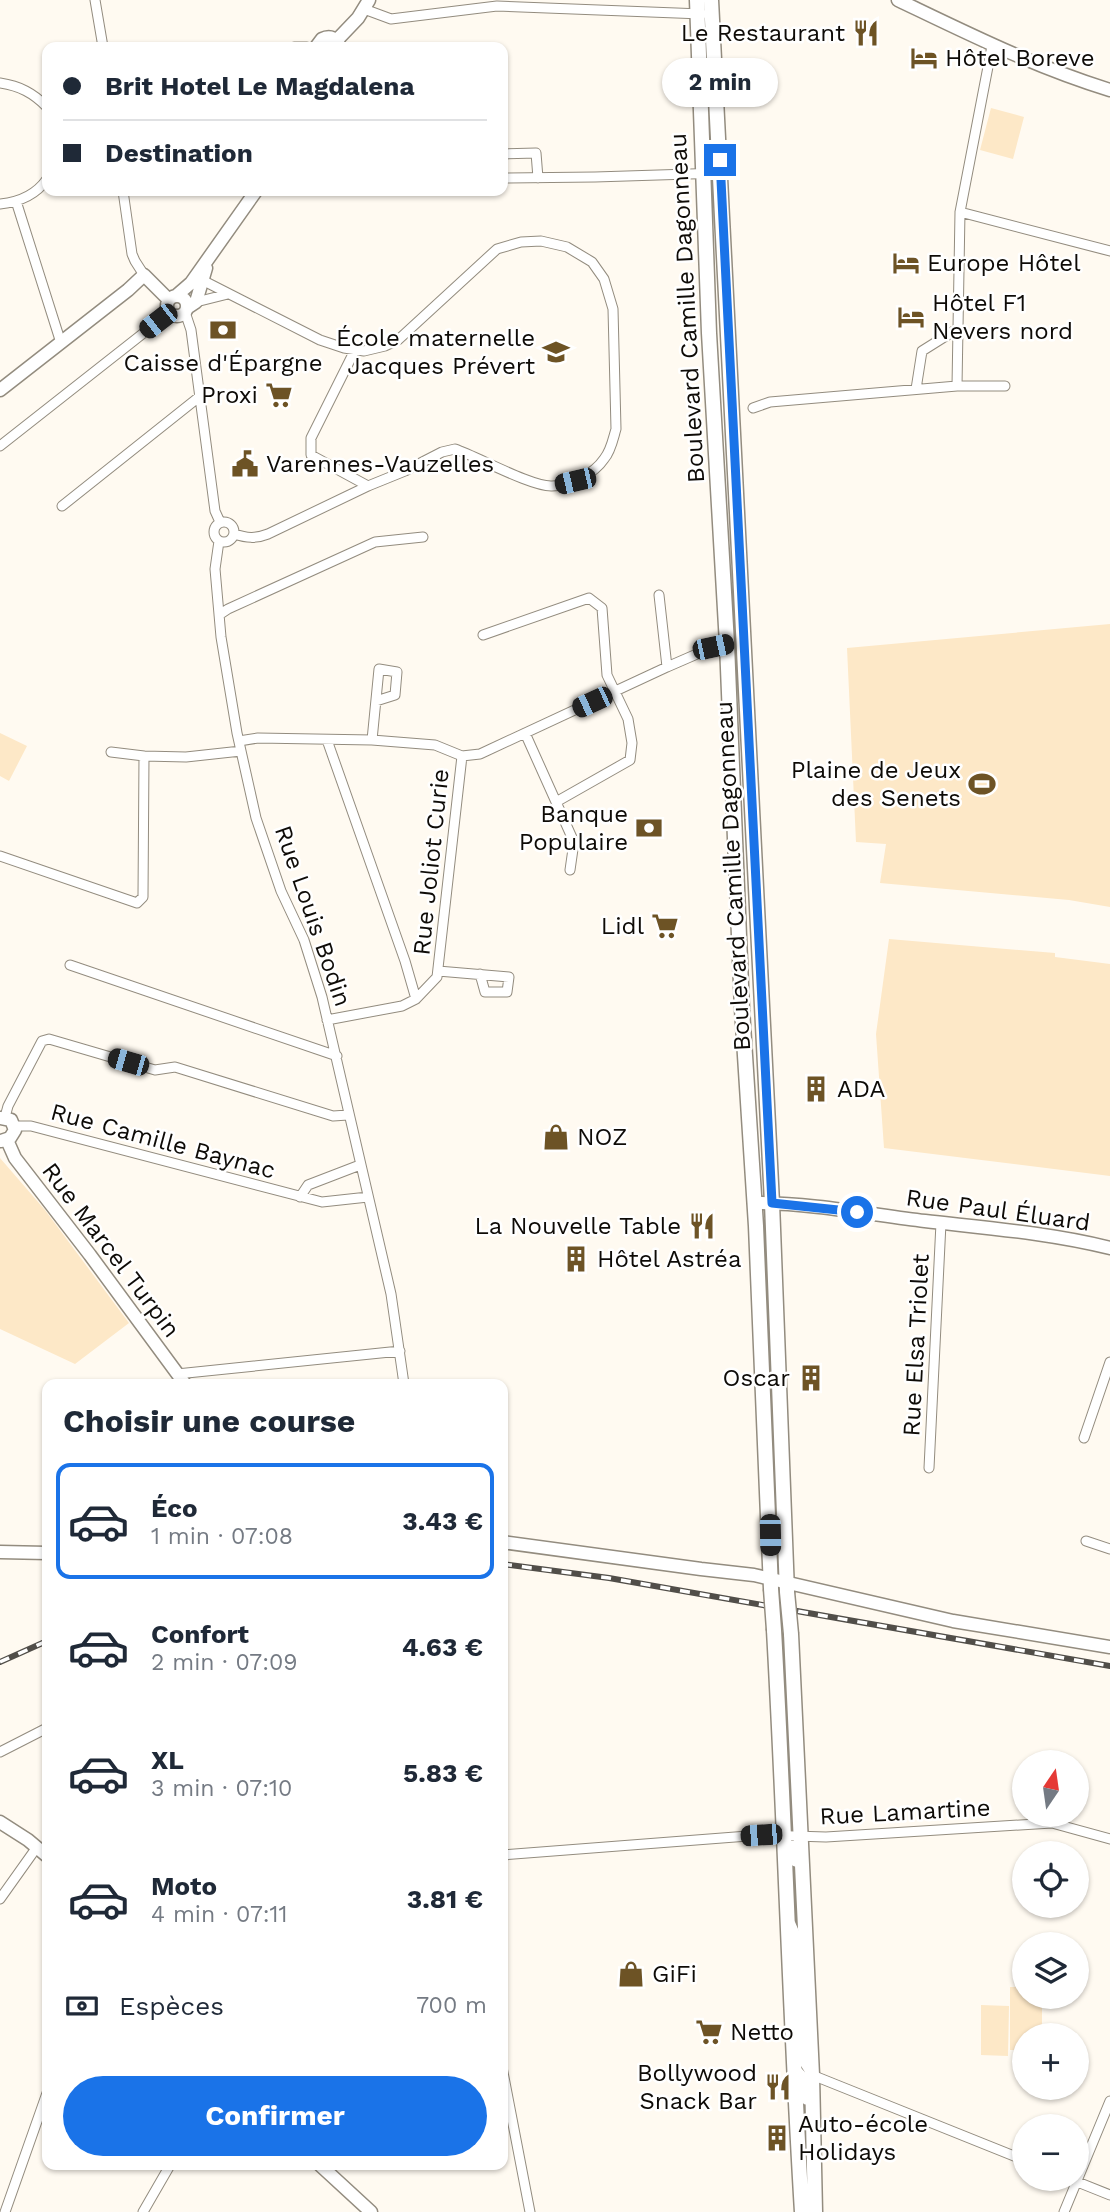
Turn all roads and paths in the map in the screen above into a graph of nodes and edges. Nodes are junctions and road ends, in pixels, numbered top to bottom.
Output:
1 (95, 0) edge
2 (898, 0) edge
3 (367, 4) edge
4 (704, 7) edge
5 (102, 42) edge
6 (319, 42) edge
7 (336, 42) edge
8 (340, 42) edge
9 (992, 46) junction
10 (0, 83) edge
11 (1110, 90) edge
12 (42, 102) edge
13 (508, 154) edge
14 (721, 173) junction
15 (703, 174) junction
16 (508, 178) edge
17 (538, 178) junction
18 (42, 184) edge
19 (124, 196) edge
20 (253, 196) edge
21 (16, 201) junction
22 (0, 204) edge
23 (960, 212) junction
24 (1110, 251) edge
25 (208, 261) junction
26 (145, 275) junction
27 (202, 280) junction
28 (228, 294) junction
29 (171, 303) junction
30 (189, 308) junction
31 (957, 329) junction
32 (61, 343) junction
33 (355, 350) junction
34 (957, 386) junction
35 (1005, 386) dead end
36 (916, 389) junction
37 (0, 390) edge
38 (199, 397) junction
39 (753, 408) dead end
40 (0, 446) edge
41 (368, 486) junction
42 (62, 506) dead end
43 (220, 522) junction
44 (234, 534) junction
45 (423, 537) dead end
46 (219, 541) junction
47 (659, 595) dead end
48 (219, 615) junction
49 (483, 635) dead end
50 (727, 644) junction
51 (667, 667) junction
52 (614, 692) junction
53 (376, 701) dead end
54 (526, 733) junction
55 (327, 740) junction
56 (372, 740) junction
57 (240, 746) junction
58 (111, 752) dead end
59 (144, 756) junction
60 (462, 756) junction
61 (556, 803) junction
62 (0, 856) edge
63 (570, 870) dead end
64 (70, 965) dead end
65 (438, 971) junction
66 (480, 974) dead end
67 (416, 999) junction
68 (327, 1020) junction
69 (337, 1056) junction
70 (348, 1115) junction
71 (6, 1120) edge
72 (4, 1140) edge
73 (360, 1165) junction
74 (300, 1197) junction
75 (368, 1197) junction
76 (754, 1203) junction
77 (772, 1203) junction
78 (941, 1223) junction
79 (1110, 1248) edge
80 (400, 1351) junction
81 (1110, 1362) edge
82 (181, 1379) edge
83 (403, 1379) edge
84 (1084, 1438) dead end
85 (929, 1468) dead end
86 (1086, 1541) dead end
87 (508, 1543) edge
88 (1110, 1549) edge
89 (0, 1552) edge
90 (42, 1553) edge
91 (779, 1586) junction
92 (783, 1632) junction
93 (1110, 1647) edge
94 (778, 1705) junction
95 (42, 1731) edge
96 (0, 1752) edge
97 (0, 1822) edge
98 (785, 1836) junction
99 (800, 1836) junction
100 (1110, 1839) edge
101 (42, 1852) edge
102 (42, 1855) edge
103 (508, 1855) edge
104 (0, 1899) edge
105 (803, 1912) junction
106 (789, 1918) junction
107 (803, 2079) junction
108 (508, 2098) edge
109 (1110, 2101) edge
110 (42, 2108) edge
111 (1089, 2146) edge
112 (1012, 2156) edge
113 (167, 2170) edge
114 (325, 2170) edge
115 (1089, 2186) edge
116 (1070, 2191) edge
117 (1110, 2195) edge
118 (5, 2212) edge
119 (143, 2212) edge
120 (371, 2212) edge
121 (530, 2212) edge
122 (802, 2212) edge
123 (815, 2212) edge
124 (1064, 2212) edge

1 - 5 street
2 - 9 street
3 - 4 street
3 - 8 street
4 - 14 main road, Boulevard Camille Dagonneau
4 - 15 main road, Boulevard Camille Dagonneau
6 - 7 street
9 - 11 street
9 - 23 street
10 - 12 street
13 - 17 street
14 - 15 street
14 - 77 main road, Boulevard Camille Dagonneau
15 - 17 street
15 - 50 main road, Boulevard Camille Dagonneau
16 - 17 street
18 - 21 street
19 - 26 street
20 - 25 street
21 - 22 street
21 - 32 street
23 - 24 street
23 - 31 street
25 - 27 street
25 - 29 street
26 - 29 street
26 - 32 street
27 - 28 street
27 - 30 street
28 - 30 street
28 - 33 street
29 - 30 street
29 - 30 street
29 - 40 street
30 - 38 street
31 - 34 street
31 - 36 street
32 - 37 street
33 - 41 street
33 - 41 street
34 - 35 street
34 - 36 street
36 - 39 street
38 - 42 street
38 - 43 street
41 - 44 street
43 - 44 street
43 - 46 street
44 - 46 street
45 - 48 street
46 - 48 street, Rue Louis Bodin
47 - 51 street
48 - 57 street, Rue Louis Bodin
49 - 52 street
50 - 51 street
50 - 76 main road, Boulevard Camille Dagonneau
51 - 52 street
52 - 54 street
52 - 61 street
53 - 56 street
54 - 60 street
54 - 61 street
55 - 56 street
55 - 57 street
55 - 67 street
56 - 60 street
57 - 59 street
57 - 68 street, Rue Louis Bodin
58 - 59 street
59 - 62 street
60 - 65 street, Rue Joliot Curie
61 - 63 street
64 - 69 street
65 - 66 street
65 - 67 street, Rue Joliot Curie
67 - 68 street
68 - 69 street, Rue Louis Bodin
69 - 70 street, Rue Louis Bodin
70 - 71 street
70 - 73 street, Rue Louis Bodin
71 - 72 street
71 - 74 street, Rue Camille Baynac
72 - 82 street, Rue Marcel Turpin
73 - 74 street, Rue Camille Baynac
73 - 75 street, Rue Louis Bodin
74 - 75 street, Rue Camille Baynac
75 - 80 street, Rue Louis Bodin
76 - 77 street, Rue Paul Éluard
76 - 91 main road, Boulevard Camille Dagonneau
77 - 78 street, Rue Paul Éluard
77 - 91 main road, Boulevard Camille Dagonneau
78 - 79 street, Rue Paul Éluard
78 - 85 street, Rue Elsa Triolet
80 - 82 street
80 - 83 street, Rue Louis Bodin
81 - 84 street
86 - 88 street
87 - 91 street
89 - 90 street
91 - 92 main road, bridge
91 - 93 street
92 - 94 main road
92 - 99 main road
94 - 98 main road
94 - 99 street
95 - 96 street
97 - 101 street
98 - 99 street, Rue Lamartine
98 - 103 street, Rue Lamartine
98 - 105 street
98 - 106 main road
99 - 100 street, Rue Lamartine
99 - 105 main road
102 - 104 street
105 - 107 main road
106 - 107 street
106 - 107 main road
107 - 112 street
107 - 122 main road
107 - 123 main road
108 - 121 street
109 - 111 street
110 - 118 street
113 - 119 street
114 - 120 street
115 - 117 street
116 - 124 street

